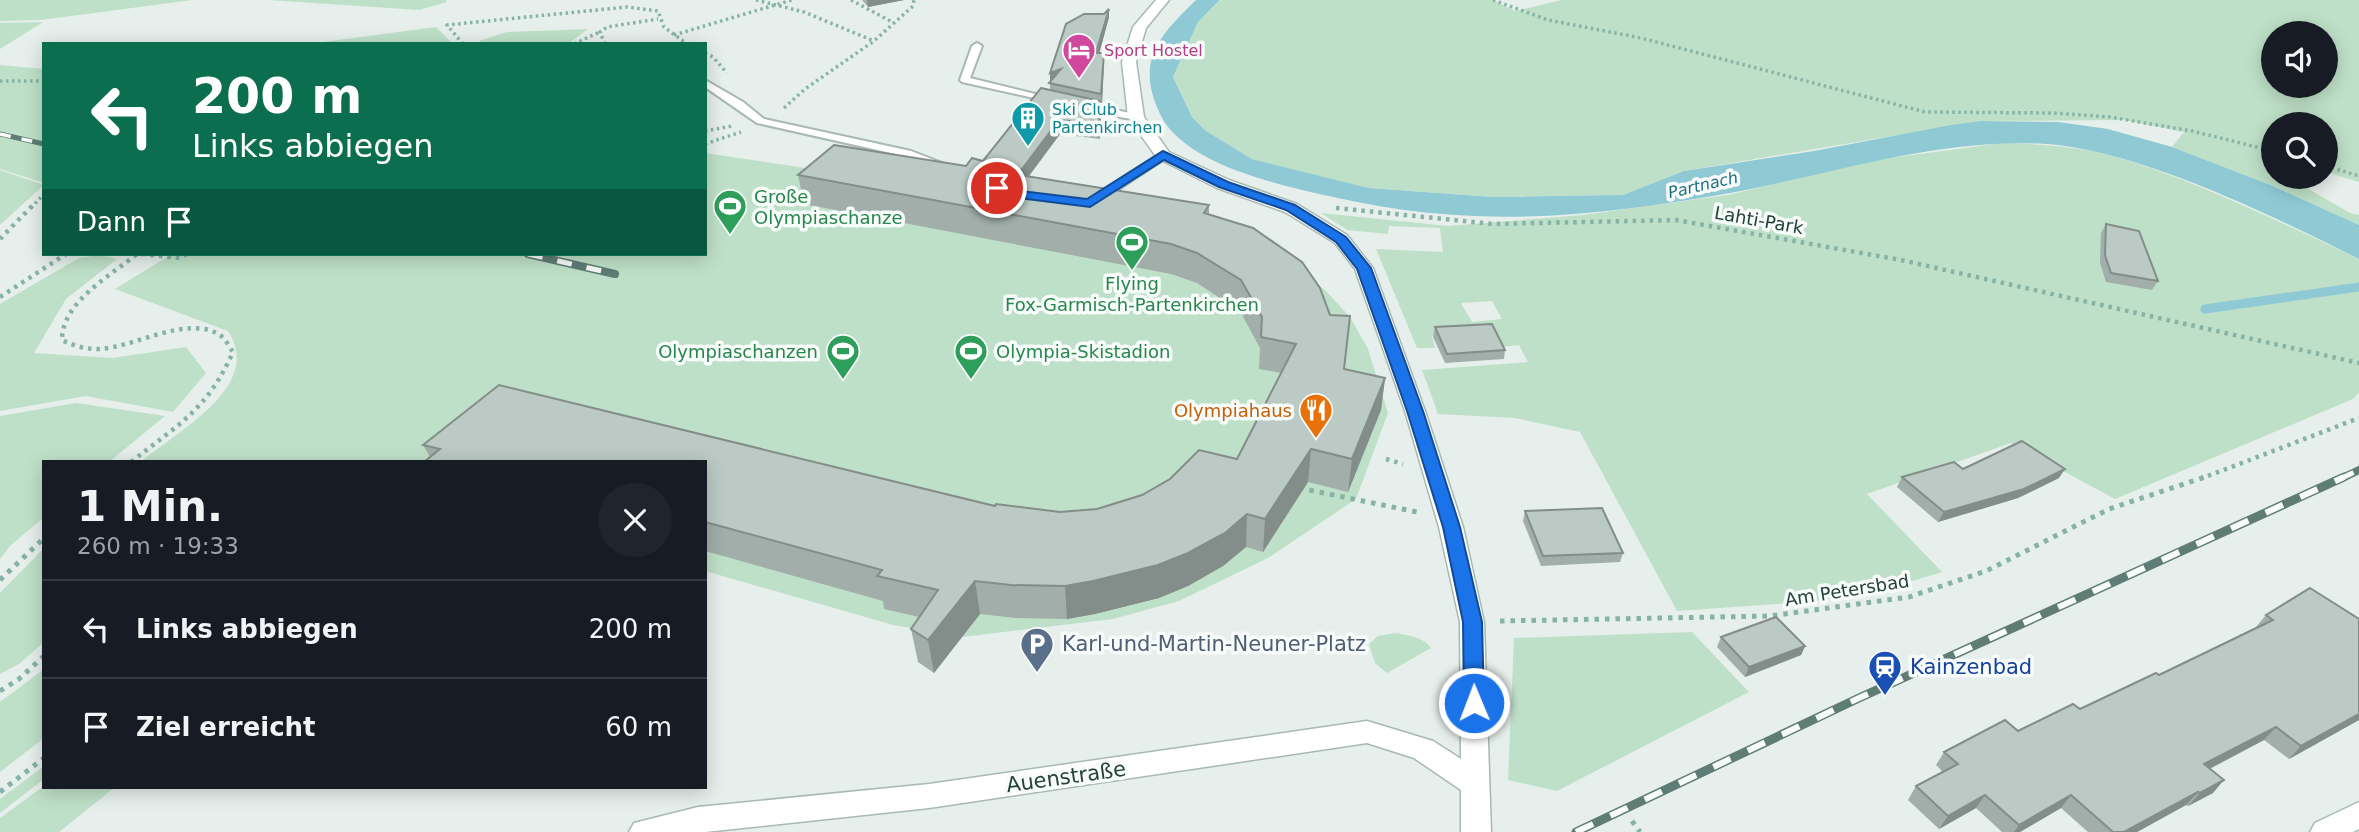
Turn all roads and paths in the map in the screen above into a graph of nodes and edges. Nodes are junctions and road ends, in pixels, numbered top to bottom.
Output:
1 (756, 0) edge
2 (792, 0) edge
3 (851, 0) edge
4 (914, 0) edge
5 (1163, 0) edge
6 (1493, 0) edge
7 (776, 5) junction
8 (658, 19) junction
9 (894, 23) junction
10 (600, 32) junction
11 (673, 35) junction
12 (874, 41) junction
13 (461, 42) edge
14 (579, 42) edge
15 (604, 42) edge
16 (684, 42) edge
17 (977, 46) dead end
18 (0, 81) edge
19 (42, 82) edge
20 (707, 84) edge
21 (1136, 117) junction
22 (769, 124) junction
23 (707, 143) edge
24 (2261, 147) edge
25 (1163, 155) junction
26 (954, 169) edge
27 (2338, 170) edge
28 (2359, 176) edge
29 (42, 196) edge
30 (1078, 202) edge
31 (1291, 208) junction
32 (0, 239) edge
33 (63, 256) edge
34 (137, 256) edge
35 (160, 256) edge
36 (184, 256) edge
37 (0, 297) edge
38 (2359, 363) edge
39 (2359, 418) edge
40 (134, 460) edge
41 (1289, 486) edge
42 (1449, 518) junction
43 (42, 540) edge
44 (0, 580) edge
45 (1472, 622) junction
46 (42, 658) edge
47 (0, 691) edge
48 (42, 760) edge
49 (1475, 784) junction
50 (0, 792) edge
51 (2359, 815) edge
52 (1632, 821) dead end
53 (644, 832) edge
54 (1476, 832) edge
55 (1640, 832) edge
56 (2325, 832) edge

1 - 7 path
2 - 7 path
3 - 9 path
4 - 9 path
5 - 21 street
6 - 24 path
7 - 11 path
7 - 12 path
8 - 10 path
8 - 11 path
8 - 13 path
9 - 12 path
10 - 14 path
10 - 15 path
11 - 16 path
12 - 22 path
17 - 21 lane
18 - 19 path
20 - 22 lane
21 - 25 street
22 - 23 path
22 - 26 lane
25 - 30 lane
25 - 31 street
27 - 28 path
29 - 32 path
31 - 38 path, Lahti-Park
31 - 42 street
33 - 37 path
34 - 40 path
35 - 36 path
39 - 45 path, Am Petersbad
41 - 42 path
42 - 45 street
43 - 44 path
45 - 49 street
46 - 47 path
48 - 50 path
49 - 53 street, Auenstraße
49 - 54 street
51 - 56 street
52 - 55 path

